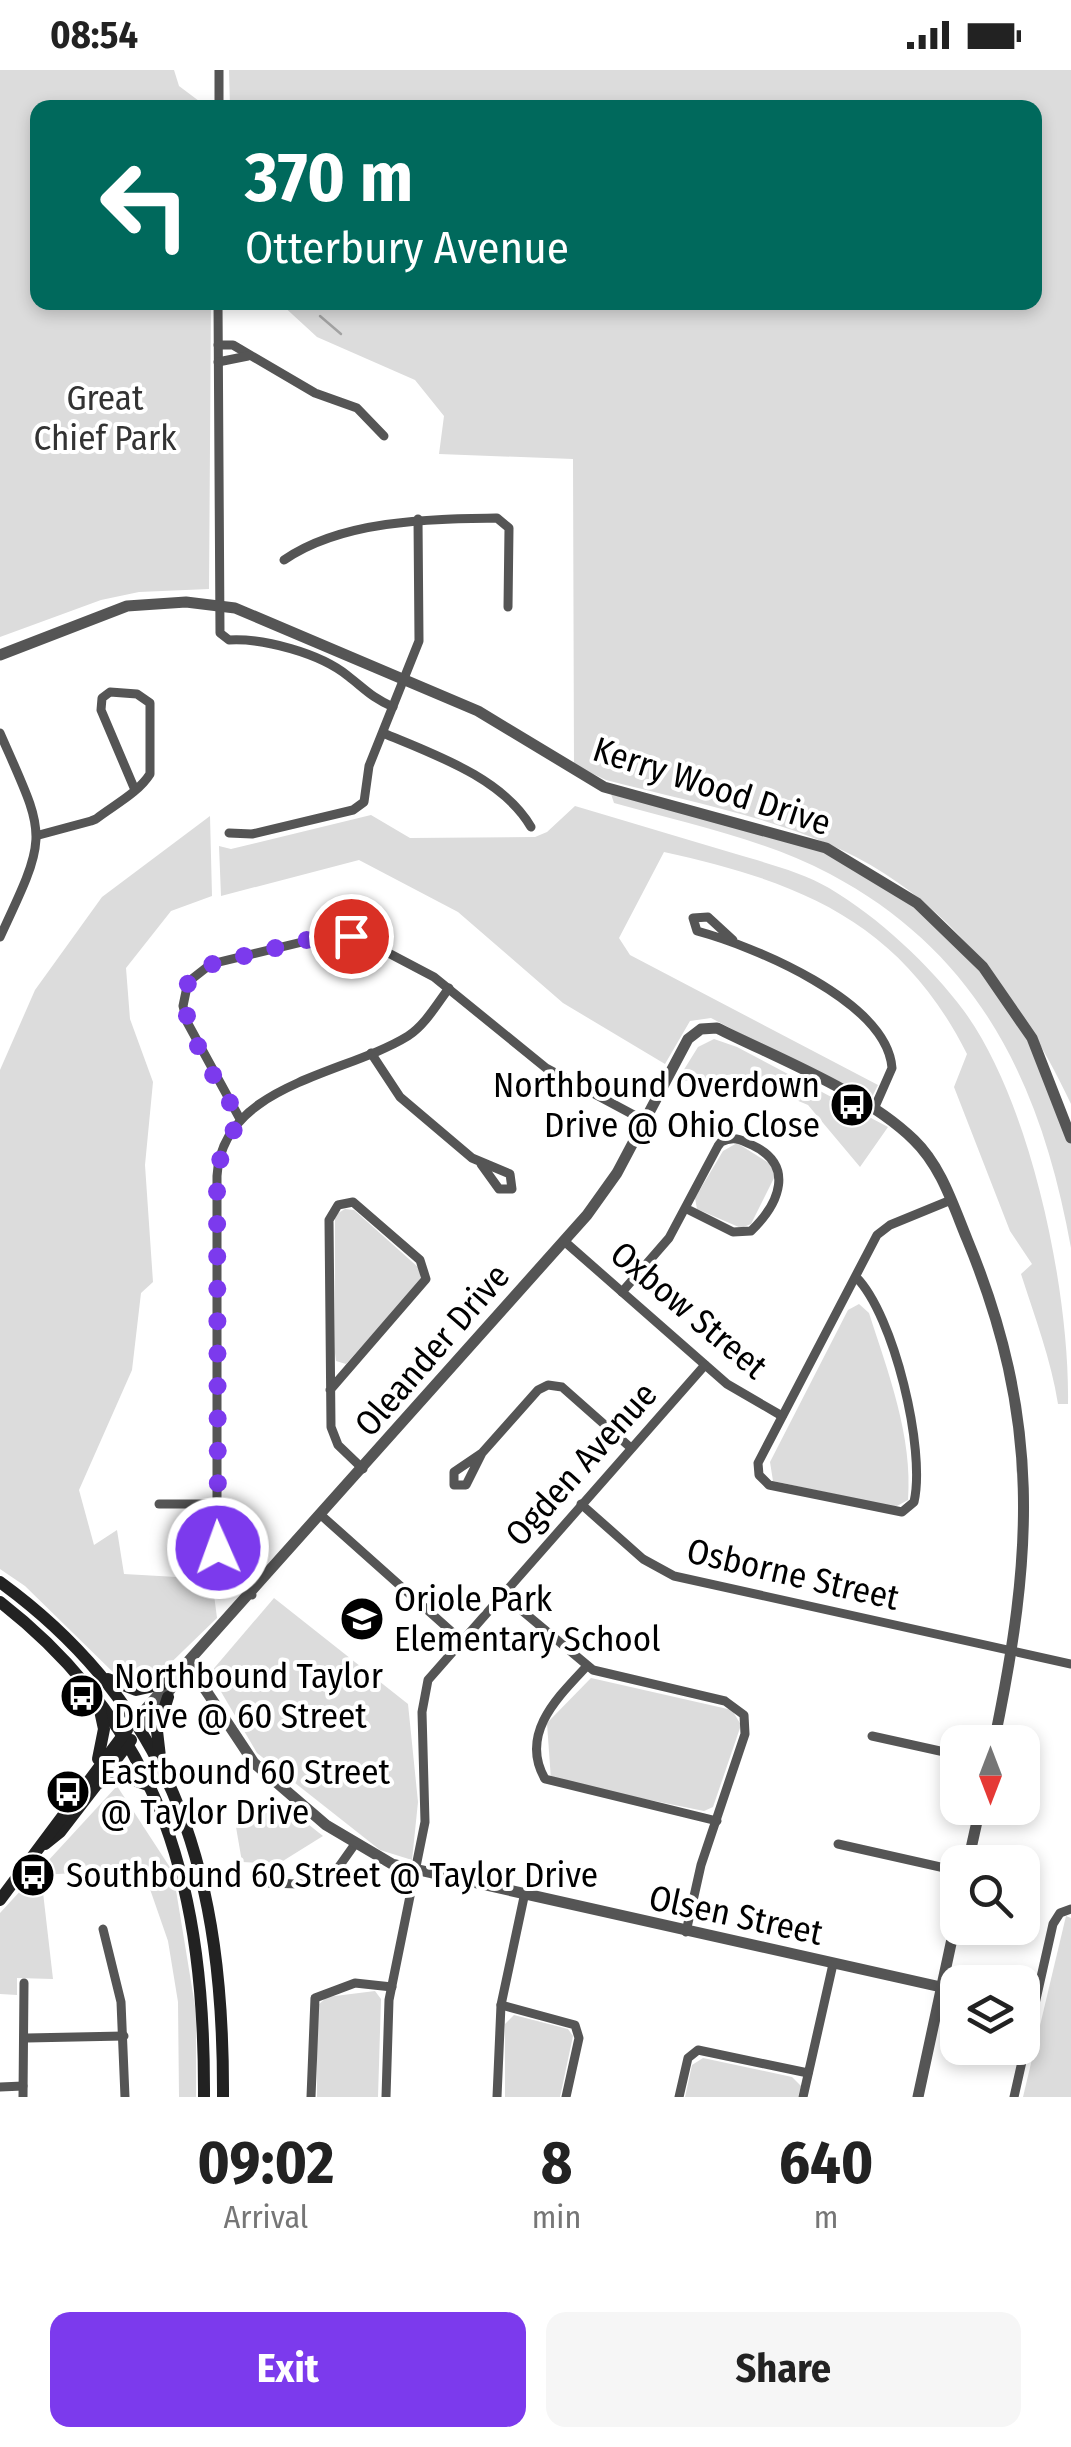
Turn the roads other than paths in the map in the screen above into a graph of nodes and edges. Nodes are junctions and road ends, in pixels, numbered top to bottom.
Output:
1 (219, 70) edge
2 (218, 100) edge
3 (218, 310) edge
4 (218, 345) junction
5 (248, 356) junction
6 (218, 362) junction
7 (384, 436) dead end
8 (418, 519) junction
9 (284, 560) dead end
10 (217, 604) junction
11 (508, 607) dead end
12 (0, 655) edge
13 (404, 680) junction
14 (393, 707) junction
15 (0, 733) edge
16 (382, 733) junction
17 (135, 790) junction
18 (531, 828) dead end
19 (229, 833) dead end
20 (39, 835) junction
21 (4, 918) edge
22 (0, 937) edge
23 (732, 940) dead end
24 (449, 988) junction
25 (370, 1053) junction
26 (874, 1109) junction
27 (240, 1119) junction
28 (645, 1120) junction
29 (1071, 1138) edge
30 (481, 1164) dead end
31 (951, 1200) junction
32 (685, 1208) junction
33 (564, 1242) junction
34 (856, 1278) junction
35 (622, 1292) junction
36 (705, 1365) junction
37 (330, 1390) junction
38 (782, 1416) junction
39 (632, 1448) junction
40 (482, 1453) dead end
41 (363, 1469) junction
42 (159, 1504) dead end
43 (217, 1504) junction
44 (582, 1504) junction
45 (322, 1516) junction
46 (0, 1582) edge
47 (502, 1594) junction
48 (252, 1595) junction
49 (0, 1602) edge
50 (461, 1640) junction
51 (1013, 1652) junction
52 (1071, 1664) edge
53 (189, 1666) junction
54 (586, 1666) junction
55 (101, 1674) junction
56 (167, 1690) junction
57 (94, 1692) junction
58 (138, 1725) junction
59 (998, 1725) edge
60 (872, 1736) dead end
61 (126, 1740) junction
62 (940, 1751) edge
63 (163, 1770) junction
64 (95, 1778) junction
65 (148, 1785) junction
66 (717, 1821) junction
67 (355, 1844) junction
68 (838, 1844) dead end
69 (940, 1867) edge
70 (416, 1872) junction
71 (269, 1883) dead end
72 (524, 1897) junction
73 (0, 1900) edge
74 (1071, 1909) edge
75 (104, 1929) dead end
76 (686, 1932) junction
77 (832, 1964) junction
78 (24, 1982) dead end
79 (1040, 1985) edge
80 (392, 1987) junction
81 (940, 1988) edge
82 (940, 1993) edge
83 (501, 2006) junction
84 (124, 2036) junction
85 (27, 2038) junction
86 (1022, 2065) edge
87 (808, 2073) junction
88 (0, 2087) edge
89 (22, 2092) edge
90 (126, 2097) edge
91 (204, 2097) edge
92 (222, 2097) edge
93 (311, 2097) edge
94 (386, 2097) edge
95 (497, 2097) edge
96 (566, 2097) edge
97 (679, 2097) edge
98 (803, 2097) edge
99 (918, 2097) edge
100 (1014, 2097) edge

1 - 2 street
3 - 4 street
4 - 5 street
4 - 6 street
5 - 6 street
5 - 7 street
6 - 10 street
8 - 9 street
8 - 11 street
8 - 13 street
10 - 12 street, Kerry Wood Drive
10 - 13 street, Kerry Wood Drive
10 - 14 street
13 - 14 street
13 - 29 street, Kerry Wood Drive
14 - 16 street
15 - 20 street
16 - 18 street
16 - 19 street
17 - 17 street
17 - 20 street
20 - 21 street
21 - 22 street
23 - 26 street
24 - 25 street
24 - 27 street
24 - 28 street
25 - 27 street
25 - 30 street
26 - 28 street, Oleander Drive
26 - 31 street
27 - 43 street
28 - 33 street, Oleander Drive
31 - 34 street
31 - 51 street
32 - 32 street
32 - 35 street
33 - 35 street, Oxbow Street
33 - 41 street, Oleander Drive
34 - 38 street
34 - 38 street
35 - 36 street, Oxbow Street
36 - 38 street, Oxbow Street
36 - 39 street, Ogden Avenue
37 - 37 street
37 - 41 street
39 - 40 street
39 - 44 street, Ogden Avenue
41 - 45 street, Oleander Drive
42 - 43 street
43 - 48 street
44 - 47 street, Ogden Avenue
44 - 51 street, Osborne Street
45 - 48 street, Oleander Drive
45 - 50 street
46 - 55 main road
47 - 50 street, Ogden Avenue
47 - 54 street
48 - 53 street, Oleander Drive
49 - 57 main road
50 - 70 street, Ogden Avenue
51 - 52 street, Osborne Street
51 - 59 street
53 - 56 street, Oleander Drive
53 - 67 street, Olsen Street
54 - 66 street
54 - 66 street
55 - 56 main road
55 - 58 main road
56 - 58 street, Oleander Drive
56 - 63 main road
57 - 61 main road
57 - 64 main road
58 - 61 main road
58 - 63 main road
60 - 62 street
61 - 64 main road
61 - 65 main road
63 - 92 main road
64 - 65 main road
64 - 73 main road
65 - 91 main road
66 - 76 street
67 - 70 street, Olsen Street
67 - 71 street
68 - 69 street
70 - 72 street, Olsen Street
70 - 80 street, Ogden Avenue
72 - 76 street, Olsen Street
72 - 83 street
74 - 79 street
75 - 84 street
76 - 77 street, Olsen Street
77 - 81 street, Olsen Street
77 - 87 street
78 - 85 street
80 - 93 street
80 - 94 street, Ogden Avenue
82 - 99 street
83 - 95 street
83 - 96 street
84 - 85 street
84 - 90 street
85 - 89 street
86 - 100 street
87 - 97 street
87 - 98 street
88 - 89 street

